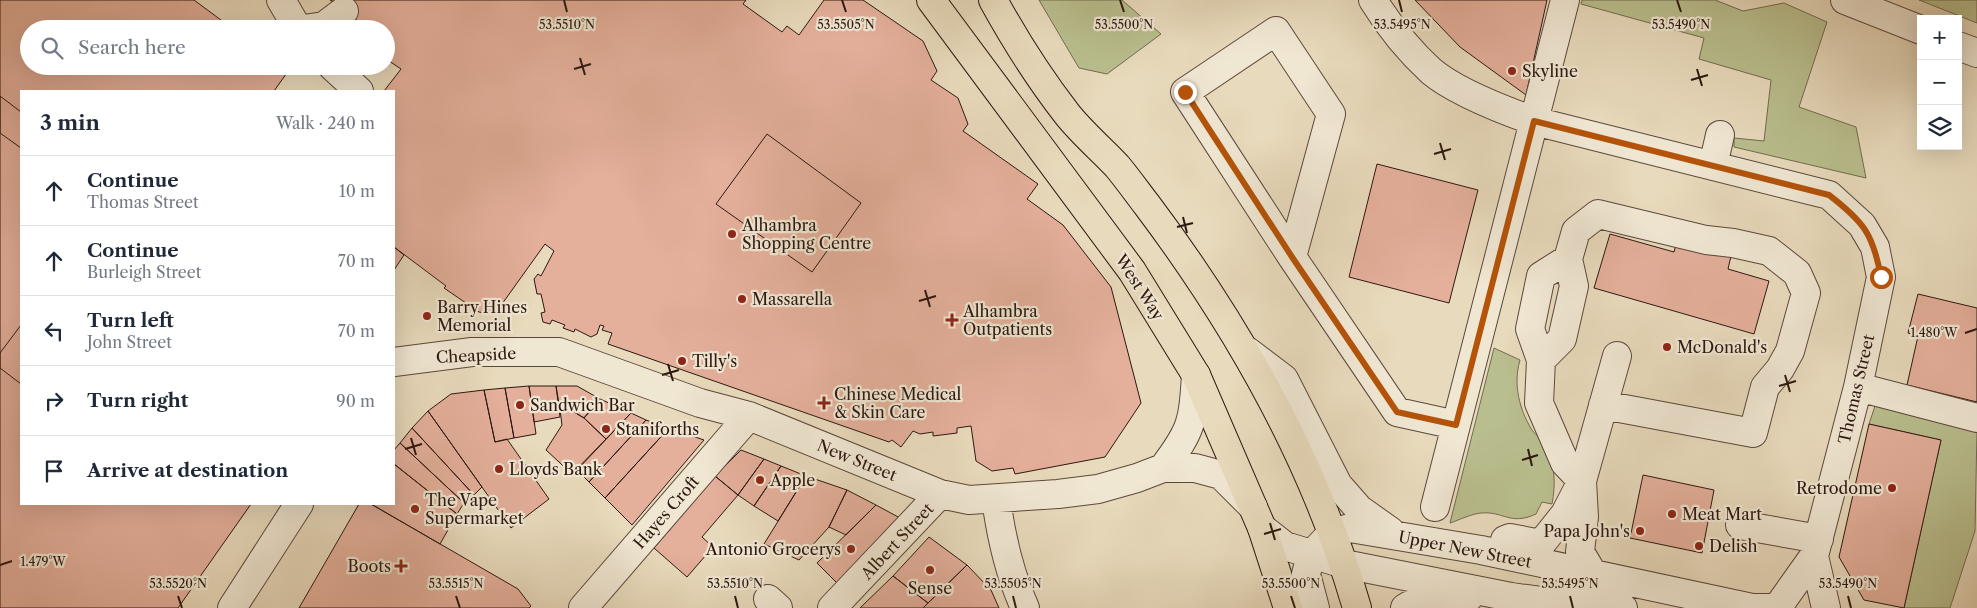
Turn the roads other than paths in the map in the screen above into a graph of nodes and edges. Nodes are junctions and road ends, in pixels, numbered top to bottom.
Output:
1 (281, 0) edge
2 (931, 0) edge
3 (993, 0) edge
4 (1373, 0) edge
5 (1564, 0) edge
6 (1845, 0) edge
7 (344, 10) dead end
8 (293, 20) edge
9 (332, 20) edge
10 (1917, 28) edge
11 (1962, 47) edge
12 (1977, 53) edge
13 (1534, 121) junction
14 (1720, 135) dead end
15 (1713, 166) junction
16 (1292, 257) junction
17 (1247, 351) junction
18 (559, 352) joint
19 (1617, 356) dead end
20 (395, 362) edge
21 (1196, 374) junction
22 (1858, 387) junction
23 (1603, 405) junction
24 (749, 416) junction
25 (1977, 418) edge
26 (1456, 425) junction
27 (1163, 468) junction
28 (1582, 481) junction
29 (940, 494) junction
30 (996, 499) junction
31 (298, 505) edge
32 (1435, 507) dead end
33 (1257, 517) junction
34 (1740, 525) dead end
35 (1332, 533) junction
36 (1396, 535) junction
37 (1816, 547) junction
38 (1538, 553) junction
39 (1311, 555) junction
40 (1344, 564) junction
41 (1593, 574) junction
42 (1511, 597) junction
43 (235, 607) edge
44 (1776, 607) edge
45 (583, 608) edge
46 (832, 608) edge
47 (1025, 608) edge
48 (1288, 608) edge
49 (1315, 608) edge
50 (1357, 608) edge
51 (1405, 608) edge
52 (1593, 608) edge
53 (1622, 608) edge
54 (1819, 608) edge
55 (1826, 608) edge

1 - 8 street
2 - 21 highway, West Way
3 - 17 highway
4 - 13 street, Thomas Street
5 - 13 street
6 - 10 street
7 - 9 street
11 - 12 street
13 - 15 street, Thomas Street
13 - 26 street
14 - 15 street
15 - 22 street, Thomas Street
16 - 16 street
16 - 26 street
17 - 35 highway
17 - 36 street
18 - 20 street, Cheapside
18 - 24 street, New Street
19 - 23 street
21 - 27 street
21 - 33 highway, West Way
22 - 25 street
22 - 37 street, Thomas Street
23 - 28 street
23 - 28 street
24 - 29 street, New Street
24 - 45 street, Hayes Croft
26 - 32 street
27 - 30 street, New Street
27 - 33 street, New Street
28 - 38 street
28 - 41 street
29 - 30 street, New Street
29 - 46 street, Albert Street
30 - 47 street
31 - 43 street
33 - 39 street
33 - 48 highway, West Way
34 - 37 street
35 - 36 street, Upper New Street
35 - 39 street
35 - 40 highway
36 - 38 street, Upper New Street
37 - 44 street, Thomas Street
37 - 55 street, Thomas Street
38 - 41 street, Upper New Street
38 - 53 street
39 - 40 street
39 - 49 street
40 - 42 street
40 - 50 highway
41 - 44 street, Upper New Street
42 - 51 street
42 - 52 street
44 - 54 street, Upper New Street

